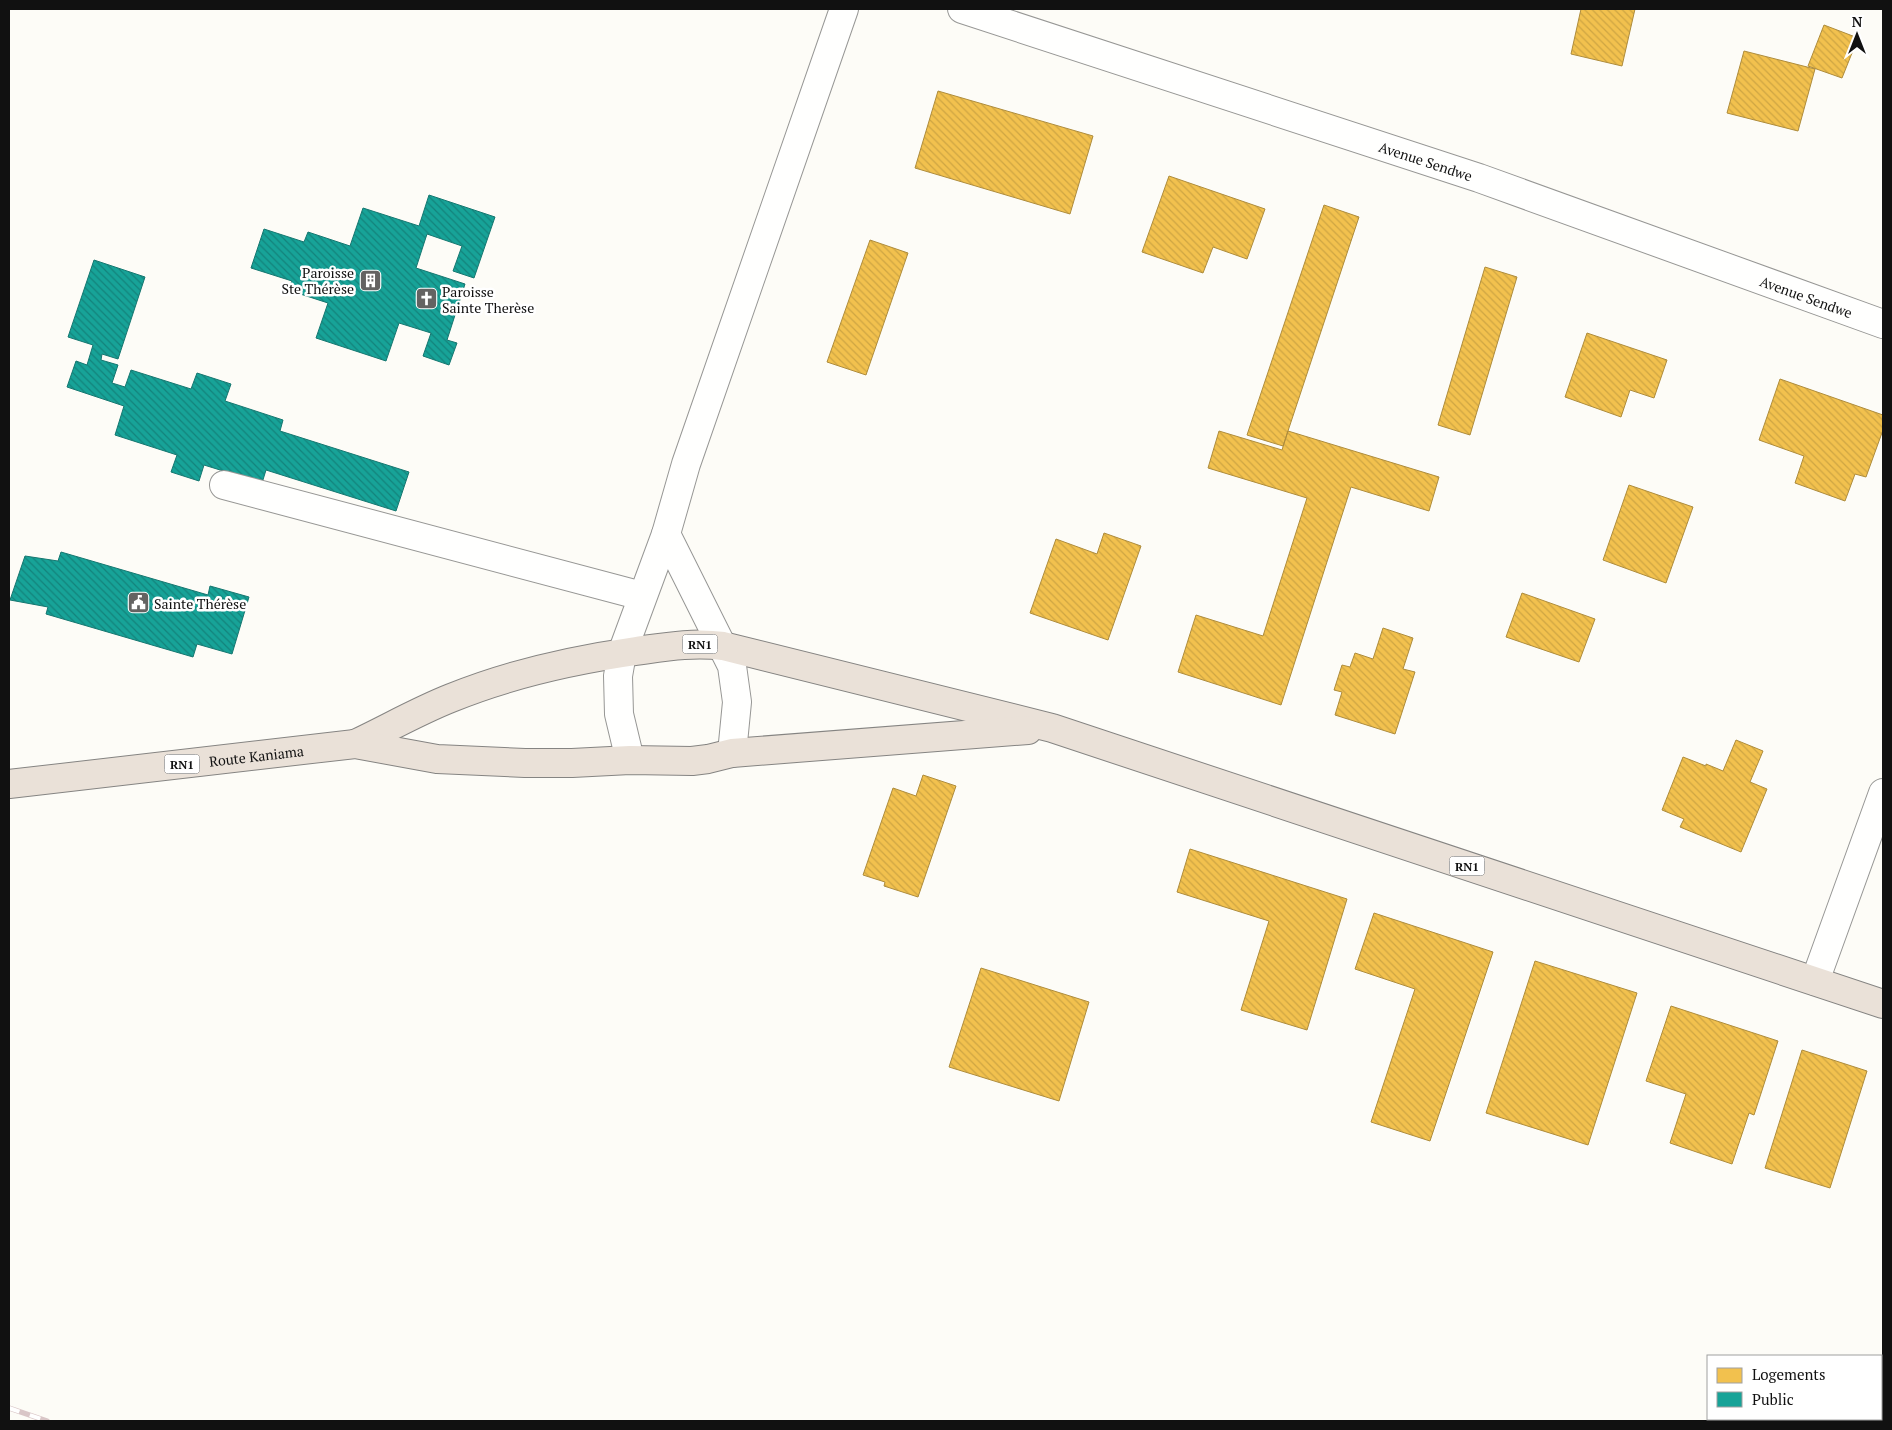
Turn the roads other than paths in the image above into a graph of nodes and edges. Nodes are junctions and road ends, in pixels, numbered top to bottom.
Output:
1 (844, 9) edge
2 (962, 9) edge
3 (1883, 324) edge
4 (224, 484) dead end
5 (666, 534) junction
6 (642, 596) junction
7 (723, 646) junction
8 (622, 653) junction
9 (1052, 728) junction
10 (355, 744) junction
11 (732, 753) junction
12 (630, 760) junction
13 (9, 784) edge
14 (1883, 794) edge
15 (1815, 981) junction
16 (1883, 1004) edge

1 - 5 street
2 - 3 street, Avenue Sendwe
4 - 6 street
5 - 6 street
5 - 7 street
6 - 8 street
7 - 8 highway, RN1
7 - 9 highway, RN1
7 - 11 street
8 - 10 highway, RN1
8 - 12 street
9 - 11 highway, RN1
9 - 15 highway, RN1
10 - 12 highway, RN1
10 - 13 highway, Route Kaniama / RN1
11 - 12 highway, RN1
14 - 15 street
15 - 16 highway, RN1

